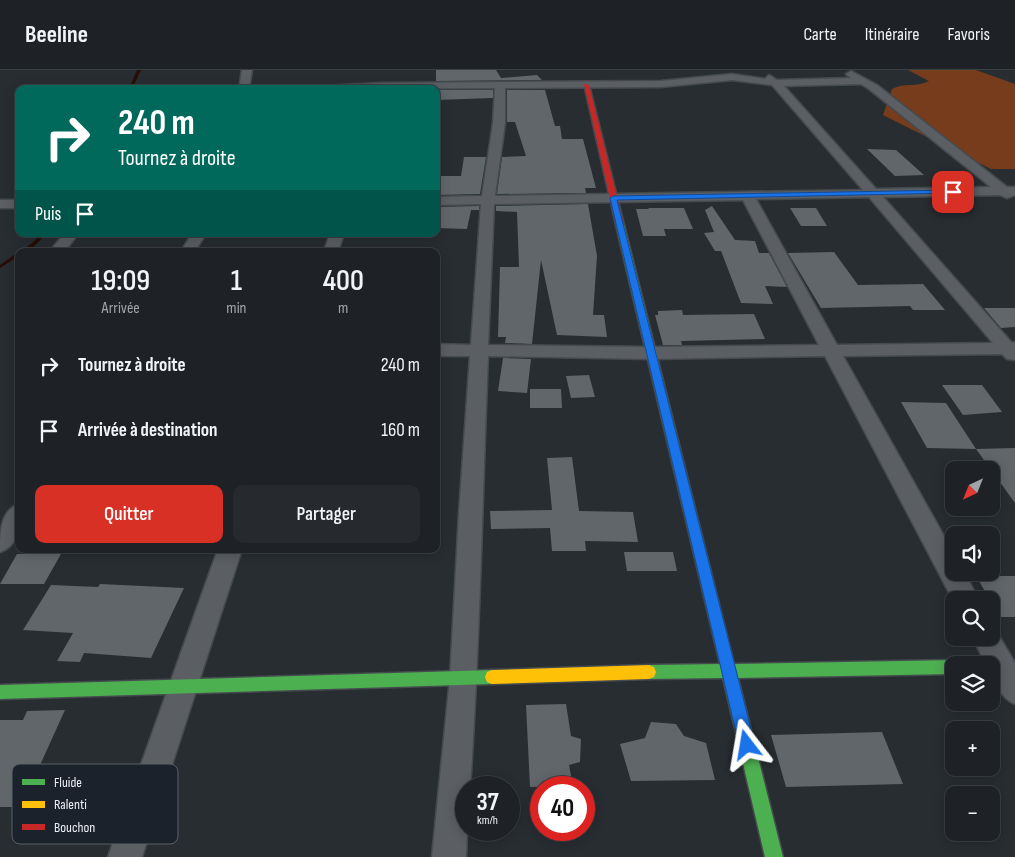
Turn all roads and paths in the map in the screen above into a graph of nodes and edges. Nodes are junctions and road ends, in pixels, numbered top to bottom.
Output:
1 (248, 70) edge
2 (748, 70) edge
3 (759, 70) edge
4 (845, 70) edge
5 (806, 73) dead end
6 (650, 75) dead end
7 (862, 80) junction
8 (775, 83) junction
9 (661, 84) junction
10 (245, 85) edge
11 (500, 85) junction
12 (586, 85) junction
13 (440, 86) edge
14 (1010, 191) edge
15 (873, 193) junction
16 (747, 195) junction
17 (613, 198) junction
18 (488, 200) junction
19 (440, 201) edge
20 (1015, 201) edge
21 (0, 204) edge
22 (15, 204) edge
23 (68, 237) edge
24 (197, 237) edge
25 (59, 248) edge
26 (190, 248) edge
27 (440, 350) edge
28 (480, 350) junction
29 (831, 350) junction
30 (1013, 351) edge
31 (651, 352) junction
32 (15, 519) edge
33 (0, 542) edge
34 (229, 553) edge
35 (961, 591) edge
36 (991, 646) edge
37 (1003, 666) edge
38 (945, 667) edge
39 (728, 670) junction
40 (464, 678) junction
41 (184, 685) junction
42 (1015, 690) edge
43 (0, 692) edge
44 (157, 764) edge
45 (129, 844) edge
46 (125, 857) edge
47 (449, 857) edge
48 (774, 857) edge

1 - 10 street
2 - 8 street
3 - 8 street
4 - 7 street
5 - 8 street
6 - 9 street
7 - 8 street
7 - 14 street
8 - 9 street
8 - 15 street
9 - 12 street
11 - 12 street
11 - 13 street
11 - 18 street
12 - 17 street
14 - 15 street
14 - 20 street
15 - 16 street
15 - 30 street
16 - 17 street
16 - 29 street
17 - 18 street
17 - 31 street
18 - 19 street
18 - 28 street
21 - 22 street
23 - 25 street
24 - 26 street
27 - 28 street
28 - 31 street
28 - 40 street
29 - 30 street
29 - 31 street
29 - 35 street
31 - 39 street
32 - 33 street
34 - 41 street
36 - 37 street
37 - 42 street
38 - 39 street
39 - 40 street
39 - 48 street
40 - 41 street
40 - 47 street
41 - 43 street
41 - 44 street
45 - 46 street

